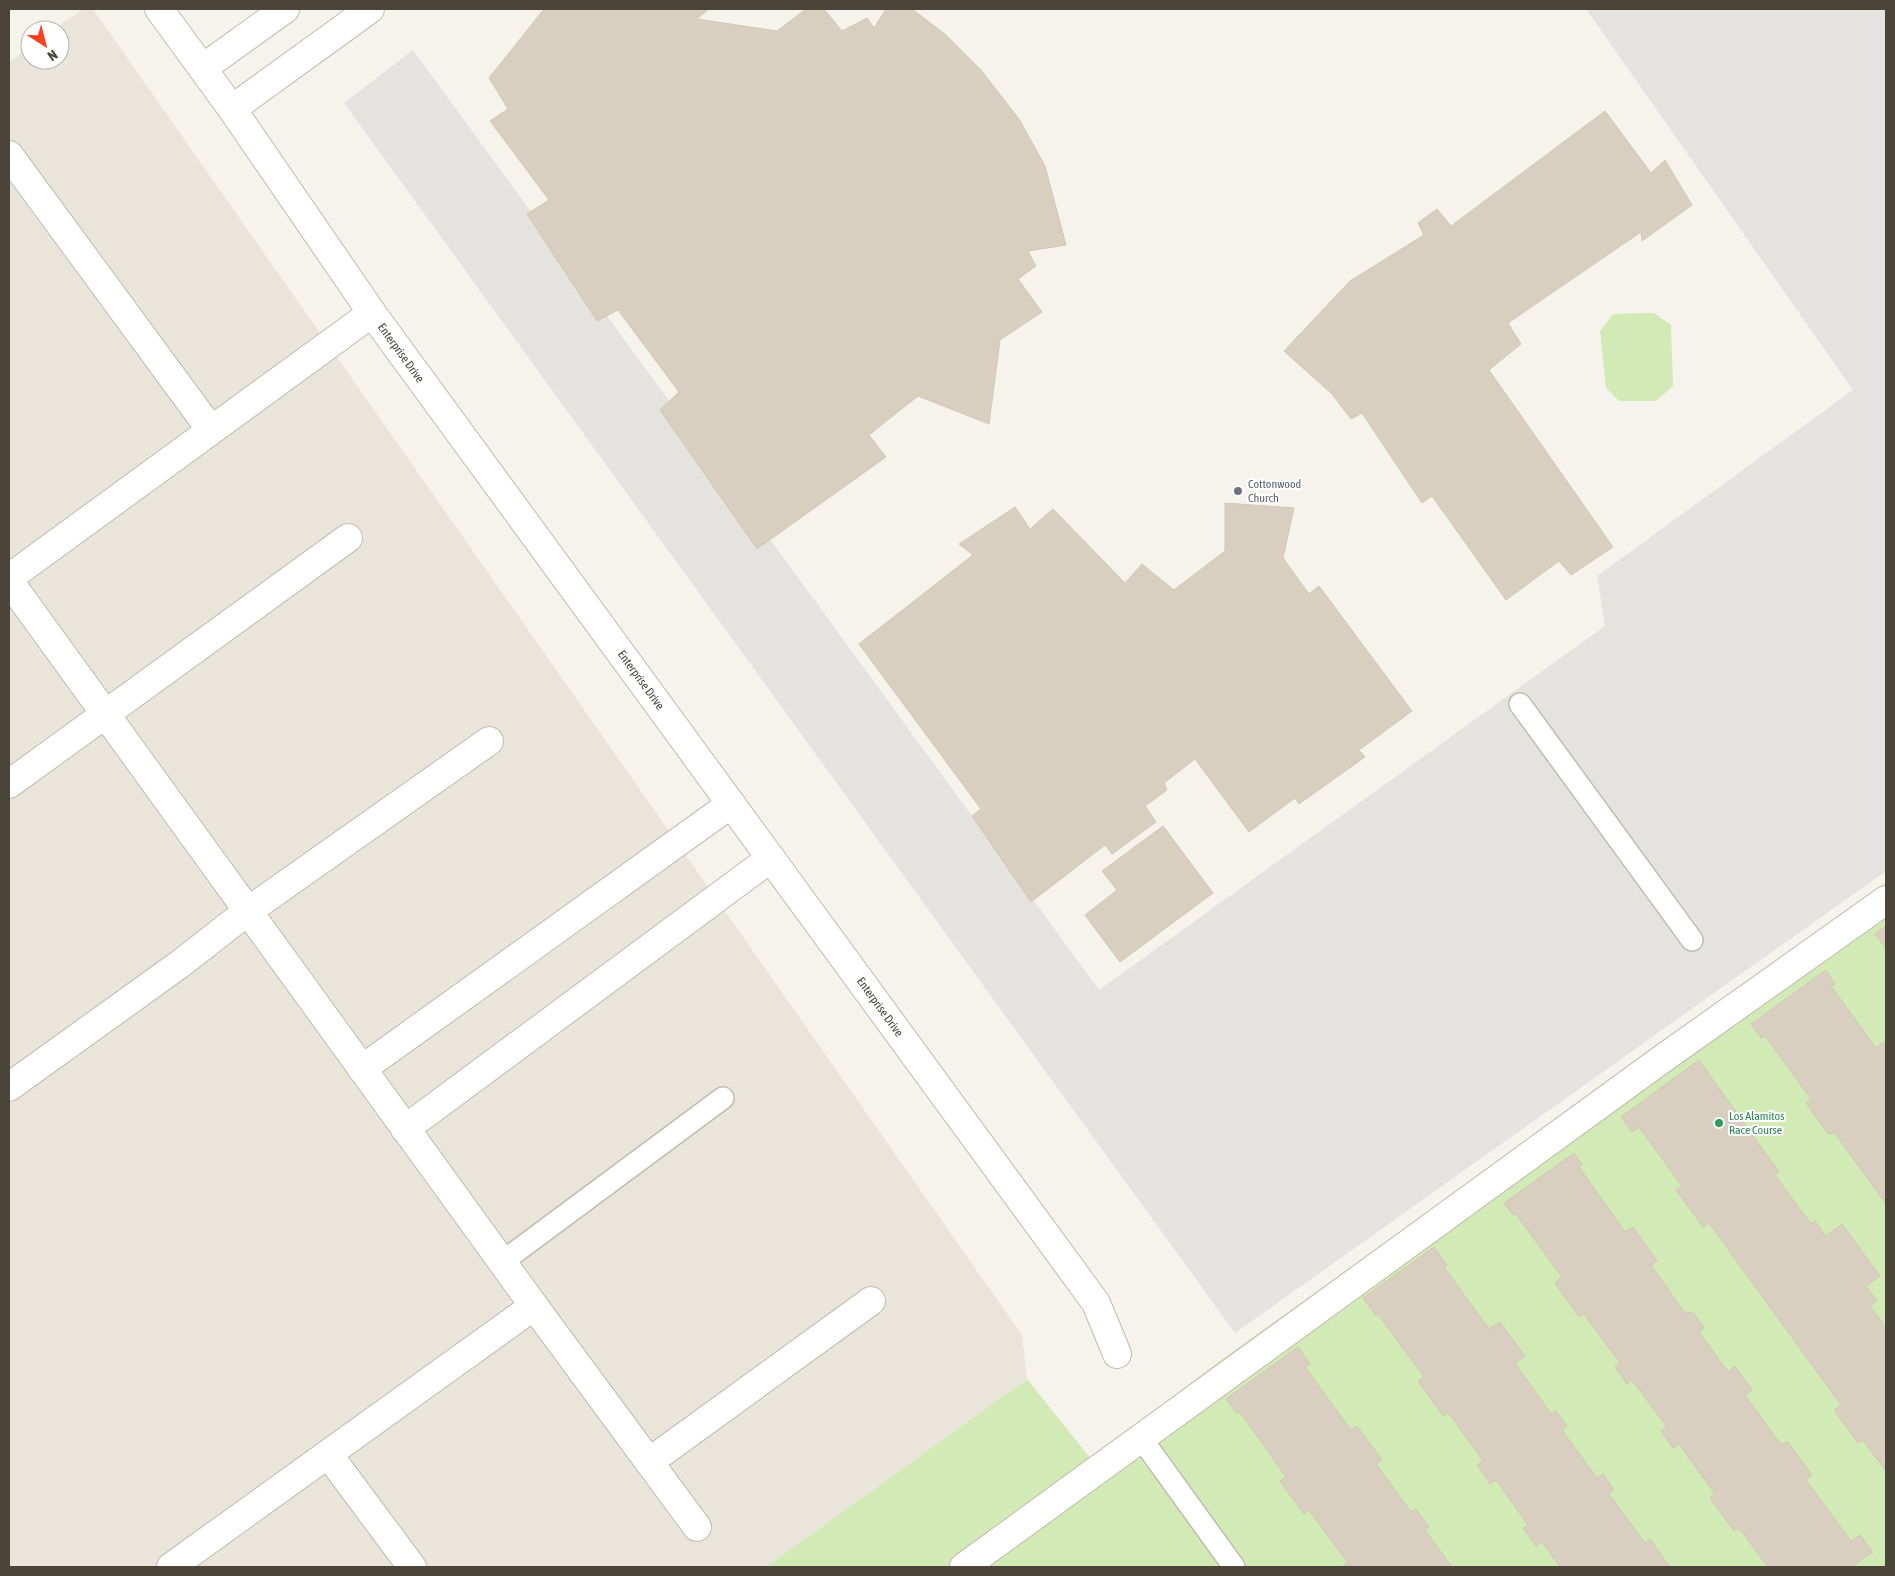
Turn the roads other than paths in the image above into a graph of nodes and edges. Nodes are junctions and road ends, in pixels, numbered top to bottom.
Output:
1 (159, 9) edge
2 (285, 9) edge
3 (370, 9) edge
4 (202, 68) junction
5 (232, 109) junction
6 (9, 155) edge
7 (372, 313) junction
8 (211, 430) junction
9 (348, 538) dead end
10 (9, 580) edge
11 (1520, 704) dead end
12 (106, 715) junction
13 (489, 741) dead end
14 (9, 784) edge
15 (731, 804) junction
16 (771, 858) junction
17 (1886, 900) edge
18 (248, 910) junction
19 (1692, 940) dead end
20 (362, 1069) junction
21 (9, 1087) edge
22 (723, 1098) dead end
23 (405, 1129) junction
24 (502, 1262) junction
25 (871, 1301) dead end
26 (534, 1306) junction
27 (1117, 1354) dead end
28 (1141, 1438) junction
29 (328, 1454) junction
30 (649, 1462) junction
31 (697, 1527) dead end
32 (171, 1567) edge
33 (412, 1567) edge
34 (964, 1567) edge
35 (1234, 1567) edge

1 - 4 street, Enterprise Drive
2 - 4 street
3 - 5 street
4 - 5 street, Enterprise Drive
5 - 7 street, Enterprise Drive
6 - 8 street
7 - 8 street
7 - 15 street, Enterprise Drive
8 - 10 street
9 - 12 street
10 - 12 street
11 - 19 lane
12 - 14 street
12 - 18 street
13 - 18 street
15 - 16 street, Enterprise Drive
15 - 20 street
16 - 23 street
16 - 27 street, Enterprise Drive
17 - 28 street
18 - 20 street
18 - 21 street
20 - 23 street
22 - 24 lane
23 - 24 street
24 - 26 street
25 - 30 street
26 - 29 street
26 - 30 street
28 - 34 street
28 - 35 lane
29 - 32 street
29 - 33 street
30 - 31 street

